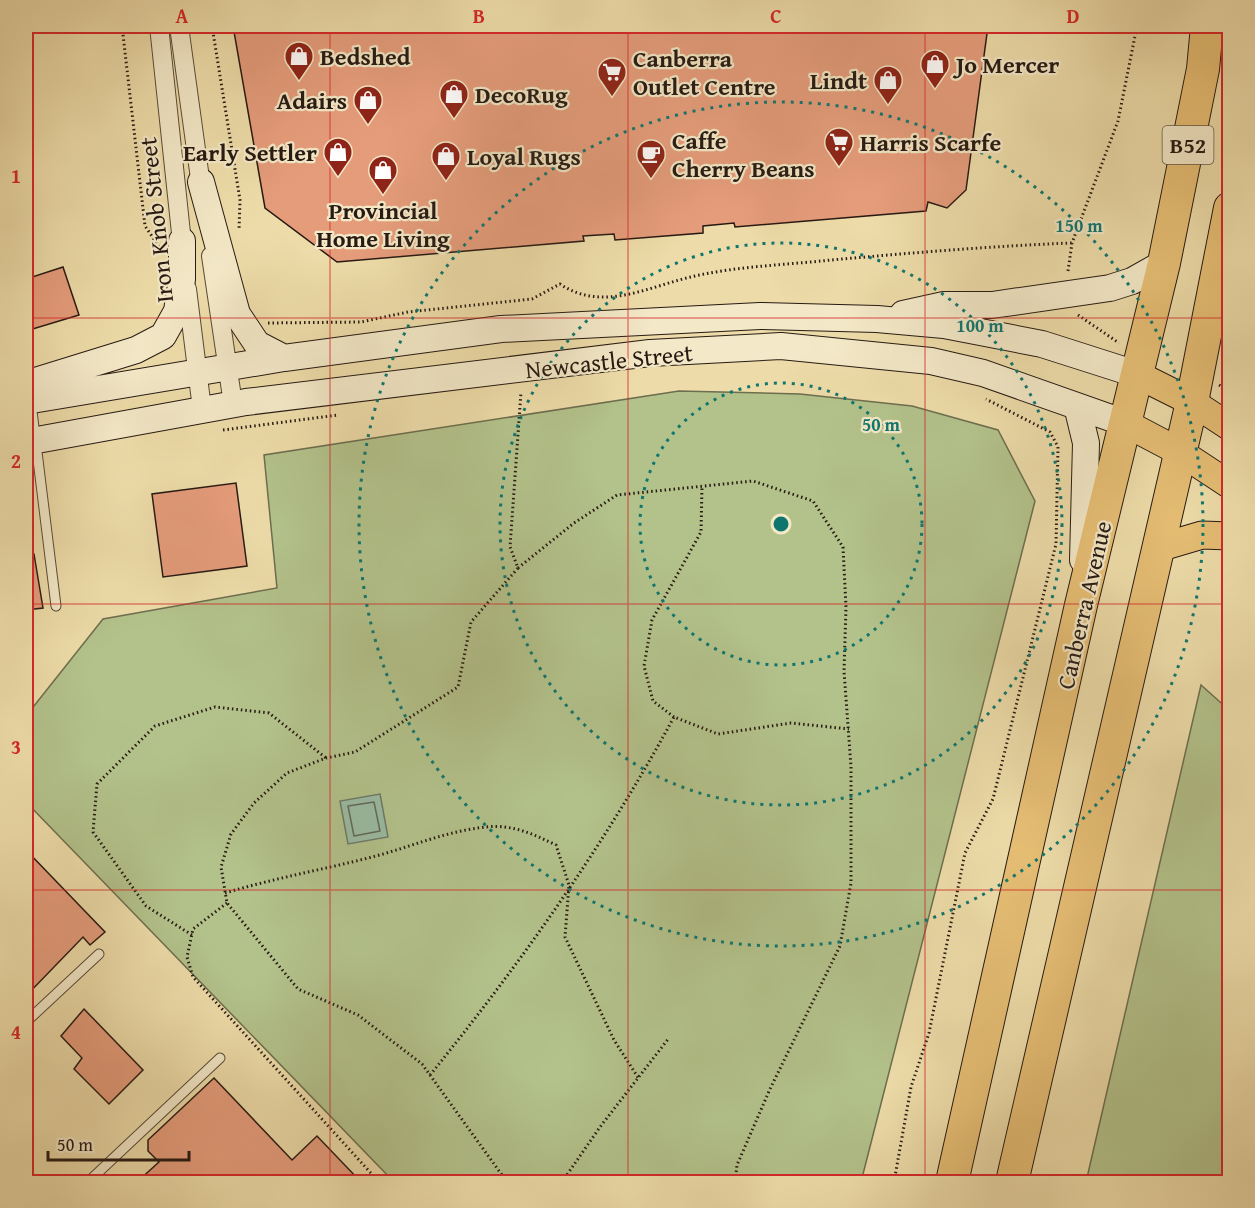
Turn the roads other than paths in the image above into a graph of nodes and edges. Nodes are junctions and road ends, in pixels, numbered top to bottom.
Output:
1 (159, 26) edge
2 (178, 26) edge
3 (1207, 26) edge
4 (201, 183) junction
5 (1230, 208) edge
6 (173, 247) junction
7 (1164, 263) junction
8 (877, 319) junction
9 (284, 358) junction
10 (227, 367) junction
11 (196, 372) junction
12 (1136, 374) junction
13 (27, 395) edge
14 (1192, 402) junction
15 (232, 404) junction
16 (1077, 406) junction
17 (202, 409) junction
18 (1125, 423) junction
19 (1230, 427) edge
20 (31, 441) edge
21 (1180, 452) junction
22 (1230, 484) edge
23 (1230, 536) edge
24 (1158, 548) junction
25 (1081, 605) junction
26 (56, 606) dead end
27 (99, 954) dead end
28 (26, 1022) edge
29 (220, 1058) dead end
30 (88, 1182) edge
31 (952, 1182) edge
32 (1012, 1182) edge

1 - 6 street, Iron Knob Street
2 - 4 street, Iron Knob Street
3 - 7 highway, Canberra Avenue / B52
4 - 9 main road
4 - 10 street, Iron Knob Street
5 - 14 highway
6 - 11 street, Iron Knob Street
6 - 13 main road
7 - 8 main road
7 - 12 highway, Canberra Avenue / B52
8 - 9 main road, Newcastle Street
8 - 12 main road, Newcastle Street
9 - 10 main road, Newcastle Street
10 - 11 main road, Newcastle Street
10 - 15 street, Iron Knob Street
11 - 13 main road, Newcastle Street
11 - 17 street, Iron Knob Street
12 - 14 main road
12 - 18 highway, Canberra Avenue / B52
13 - 20 lane
14 - 19 main road
14 - 21 highway
15 - 16 main road, Newcastle Street
15 - 17 main road, Newcastle Street
16 - 18 main road, Newcastle Street
16 - 25 main road
17 - 20 main road, Newcastle Street
18 - 21 main road, Newcastle Street
18 - 25 highway, Canberra Avenue
20 - 26 lane
21 - 22 main road, Newcastle Street
21 - 24 highway
23 - 24 main road
24 - 32 highway
25 - 31 highway, Canberra Avenue
27 - 28 lane
29 - 30 lane

